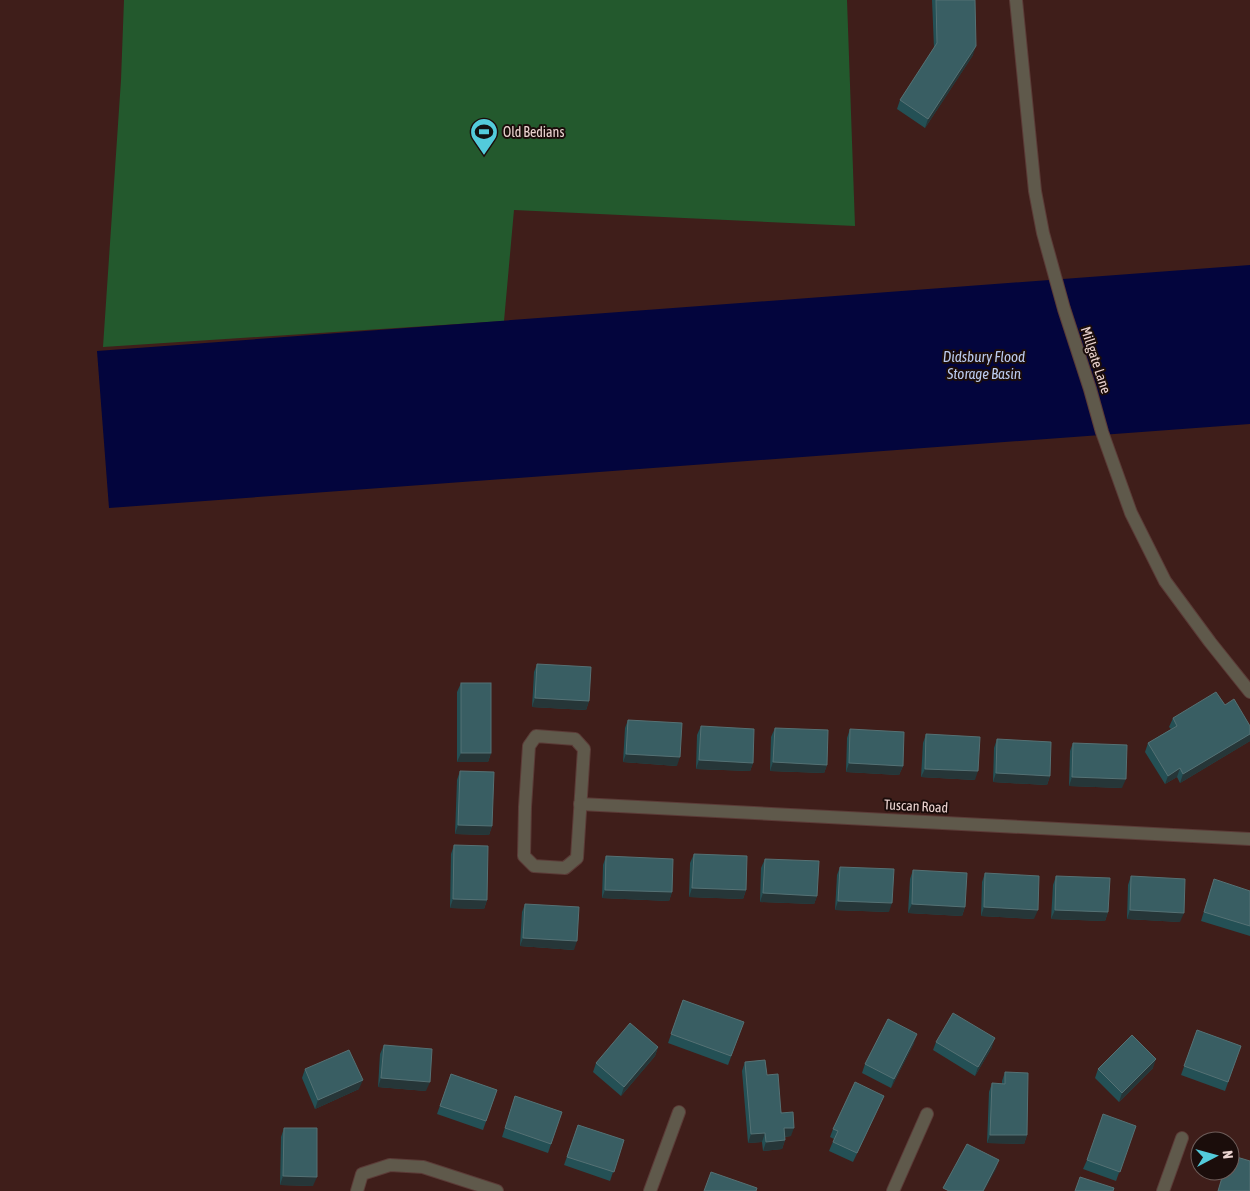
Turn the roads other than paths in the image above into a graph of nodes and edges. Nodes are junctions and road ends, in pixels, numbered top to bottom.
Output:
1 (1016, 0) edge
2 (1250, 692) edge
3 (580, 804) junction
4 (1250, 839) edge
5 (680, 1112) dead end
6 (926, 1114) dead end
7 (1182, 1138) dead end
8 (357, 1191) edge
9 (497, 1191) edge
10 (650, 1191) edge
11 (893, 1191) edge
12 (1163, 1191) edge

1 - 2 street, Millgate Lane
3 - 3 street
3 - 4 street, Tuscan Road
5 - 10 street
6 - 11 street
7 - 12 street
8 - 9 street

